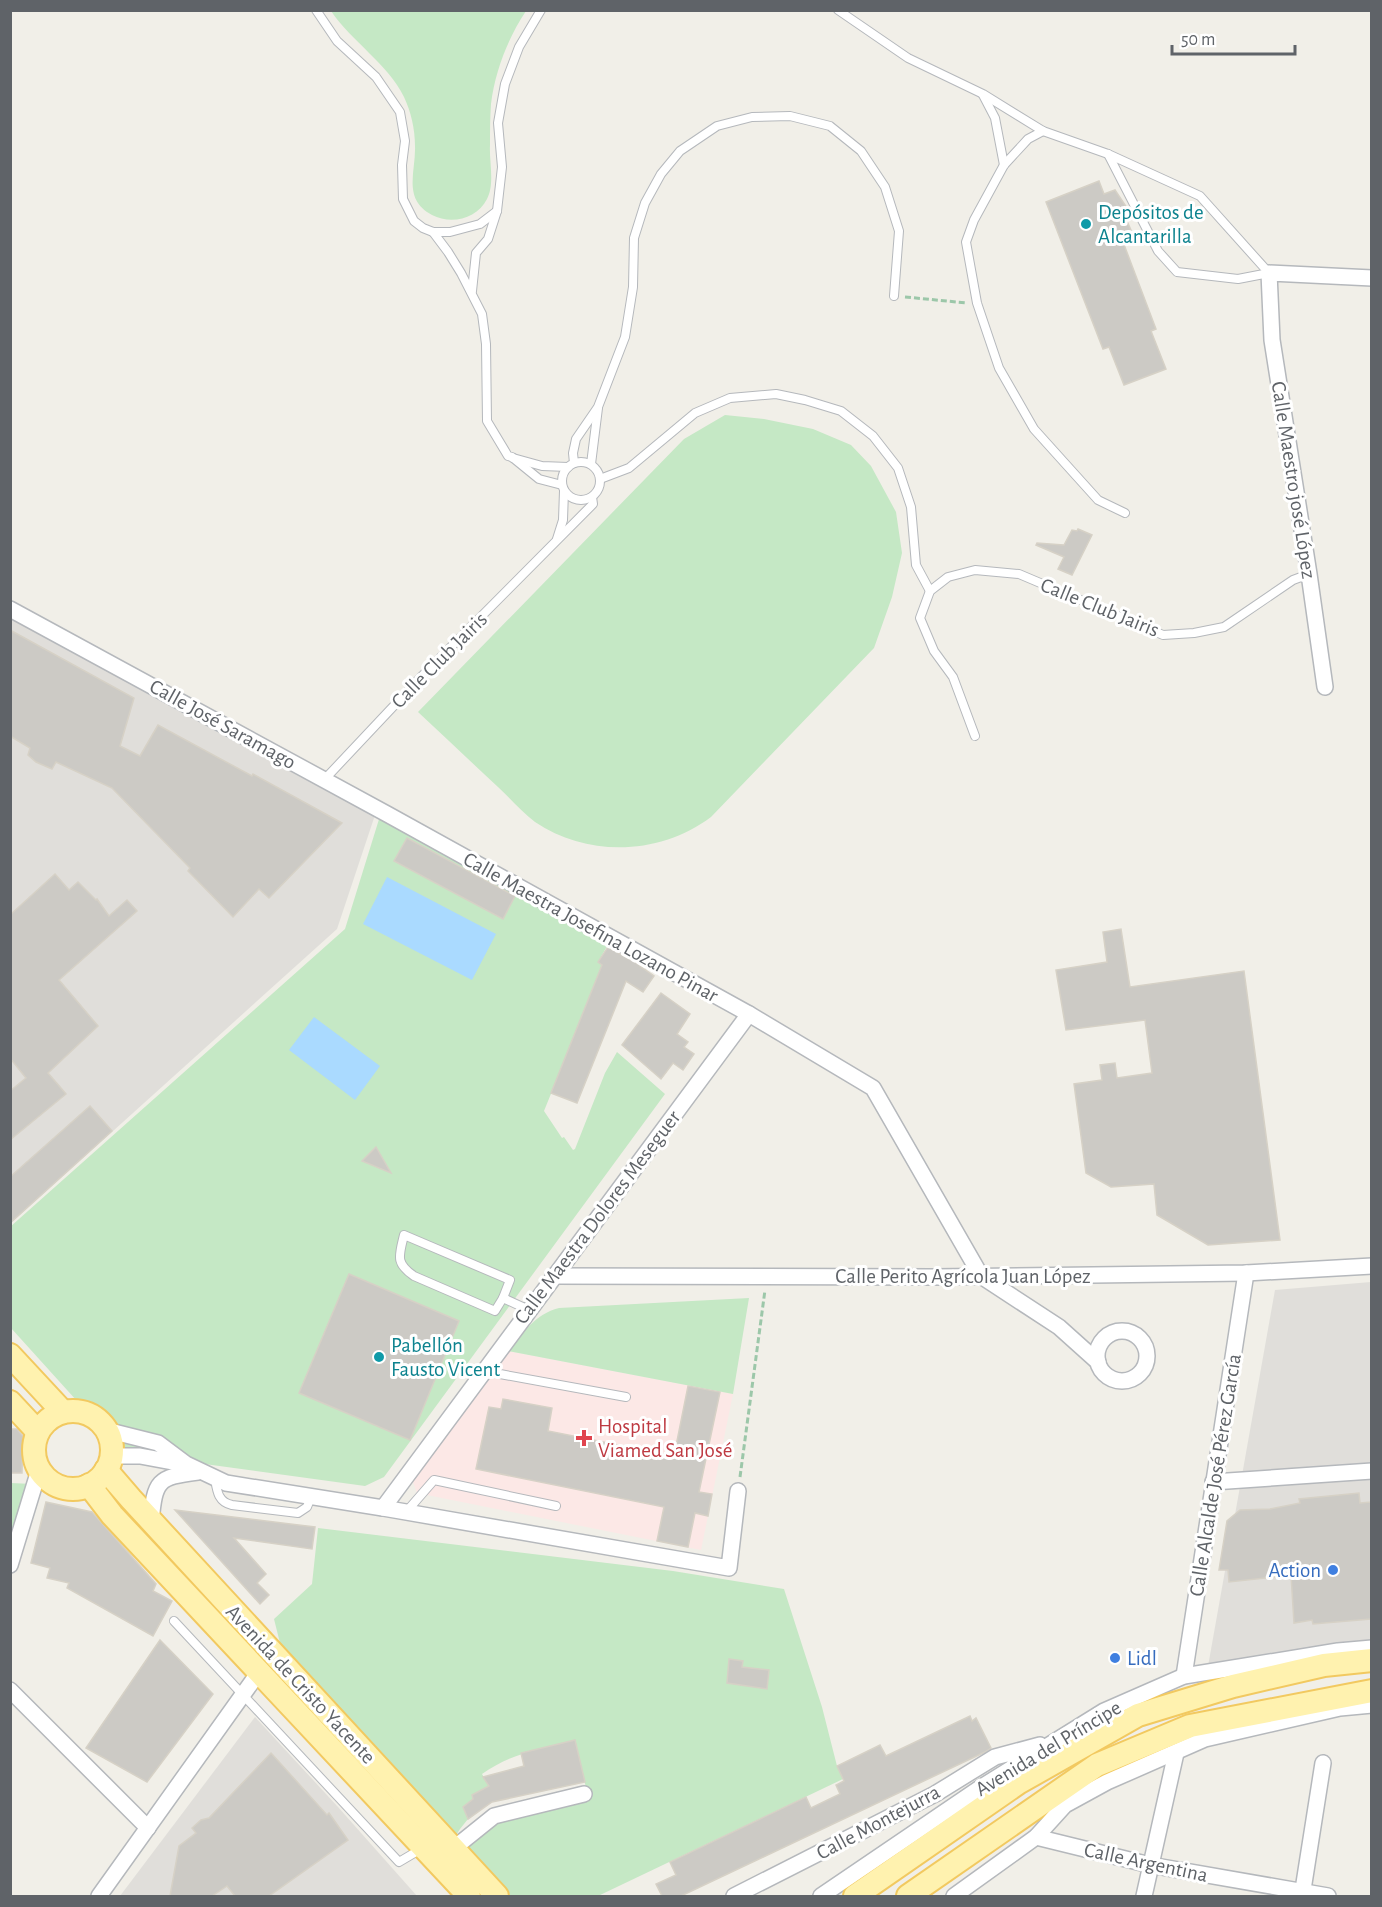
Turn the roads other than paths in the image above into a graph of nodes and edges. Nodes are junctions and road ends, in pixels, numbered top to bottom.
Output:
1 (316, 10) edge
2 (541, 10) edge
3 (838, 10) edge
4 (983, 94) junction
5 (1044, 131) junction
6 (1108, 154) junction
7 (1004, 165) junction
8 (497, 211) junction
9 (433, 232) junction
10 (1269, 273) junction
11 (1371, 279) edge
12 (472, 291) junction
13 (894, 296) road end
14 (598, 407) junction
15 (512, 458) junction
16 (591, 464) junction
17 (571, 465) junction
18 (600, 479) junction
19 (563, 488) junction
20 (592, 497) junction
21 (1125, 513) dead end
22 (556, 542) junction
23 (1309, 574) junction
24 (930, 591) junction
25 (10, 609) edge
26 (1324, 687) dead end
27 (975, 736) dead end
28 (324, 780) junction
29 (434, 840) joint
30 (748, 1014) junction
31 (1371, 1266) edge
32 (1246, 1273) junction
33 (553, 1276) junction
34 (981, 1276) junction
35 (503, 1298) junction
36 (529, 1310) junction
37 (10, 1355) edge
38 (1098, 1362) dead end
39 (486, 1367) junction
40 (626, 1397) dead end
41 (10, 1402) edge
42 (63, 1412) junction
43 (106, 1430) junction
44 (38, 1432) junction
45 (109, 1463) junction
46 (192, 1468) junction
47 (39, 1470) junction
48 (1371, 1471) edge
49 (1214, 1482) junction
50 (89, 1485) junction
51 (738, 1491) road end
52 (556, 1506) dead end
53 (383, 1508) junction
54 (406, 1512) junction
55 (151, 1521) junction
56 (10, 1565) edge
57 (174, 1620) dead end
58 (1371, 1648) edge
59 (1371, 1660) edge
60 (259, 1672) junction
61 (1184, 1676) junction
62 (10, 1690) edge
63 (1371, 1691) edge
64 (243, 1694) junction
65 (1371, 1705) edge
66 (1057, 1740) junction
67 (1176, 1753) junction
68 (1323, 1763) dead end
69 (584, 1794) dead end
70 (148, 1828) junction
71 (1036, 1837) junction
72 (423, 1848) junction
73 (453, 1850) junction
74 (1150, 1864) junction
75 (1303, 1894) edge
76 (99, 1896) edge
77 (469, 1896) edge
78 (497, 1896) edge
79 (734, 1896) edge
80 (821, 1896) edge
81 (855, 1896) edge
82 (908, 1896) edge
83 (956, 1896) edge
84 (1144, 1896) edge
85 (1328, 1896) edge

1 - 9 lane
2 - 8 lane
3 - 4 lane
4 - 5 lane
4 - 7 lane
5 - 6 lane
5 - 7 lane
6 - 10 lane
6 - 10 lane
7 - 21 lane
8 - 9 lane
8 - 12 lane
9 - 12 lane
10 - 11 street
10 - 23 street, Calle Maestro josé López
12 - 15 lane
13 - 14 lane
14 - 16 lane
14 - 17 lane
15 - 17 lane
15 - 19 lane
16 - 17 lane
16 - 18 lane
17 - 19 lane
18 - 20 lane
18 - 24 lane
19 - 20 lane
19 - 22 lane
20 - 22 lane, Calle Club Jairis
22 - 28 lane, Calle Club Jairis
23 - 24 lane, Calle Club Jairis
23 - 26 street, Calle Maestro josé López
24 - 27 lane
25 - 28 street, Calle José Saramago
28 - 29 street, Calle José Saramago
29 - 30 street, Calle Maestra Josefina Lozano Pinar
30 - 33 street, Calle Maestra Dolores Meseguer
30 - 34 street, Calle Maestra Josefina Lozano Pinar
31 - 32 street, Calle Perito Agrícola Juan López
32 - 34 street, Calle Perito Agrícola Juan López
32 - 49 street, Calle Alcalde José Pérez García
33 - 34 street, Calle Perito Agrícola Juan López
33 - 36 street, Calle Maestra Dolores Meseguer
34 - 38 street
35 - 35 lane
35 - 36 lane
36 - 39 street, Calle Maestra Dolores Meseguer
37 - 42 main road
39 - 40 lane
39 - 53 street, Calle Maestra Dolores Meseguer
41 - 44 main road
42 - 43 main road
42 - 44 main road
43 - 45 main road
43 - 46 street
44 - 47 main road
45 - 46 street
45 - 50 main road
45 - 55 main road, Avenida de Cristo Yacente
46 - 53 street
46 - 55 street
47 - 50 main road
47 - 56 street
48 - 49 street
49 - 61 street, Calle Alcalde José Pérez García
50 - 60 main road, Avenida de Cristo Yacente
51 - 54 street
52 - 54 lane
53 - 54 street
55 - 73 main road, Avenida de Cristo Yacente
57 - 64 lane
58 - 61 street, Avenida del Príncipe
59 - 81 main road, Avenida del Príncipe
60 - 64 street
60 - 72 main road, Avenida de Cristo Yacente
61 - 66 street, Avenida del Príncipe
62 - 70 street
63 - 82 main road, Avenida del Príncipe
64 - 70 street
64 - 72 lane
65 - 67 street
66 - 79 street, Calle Montejurra
66 - 80 street, Avenida del Príncipe
67 - 71 street
67 - 74 street
68 - 75 street
69 - 73 street
70 - 76 street
71 - 74 street, Calle Argentina
71 - 83 street
72 - 77 main road, Avenida de Cristo Yacente
73 - 78 main road, Avenida de Cristo Yacente
74 - 75 street, Calle Argentina
74 - 84 street
75 - 85 street, Calle Argentina

